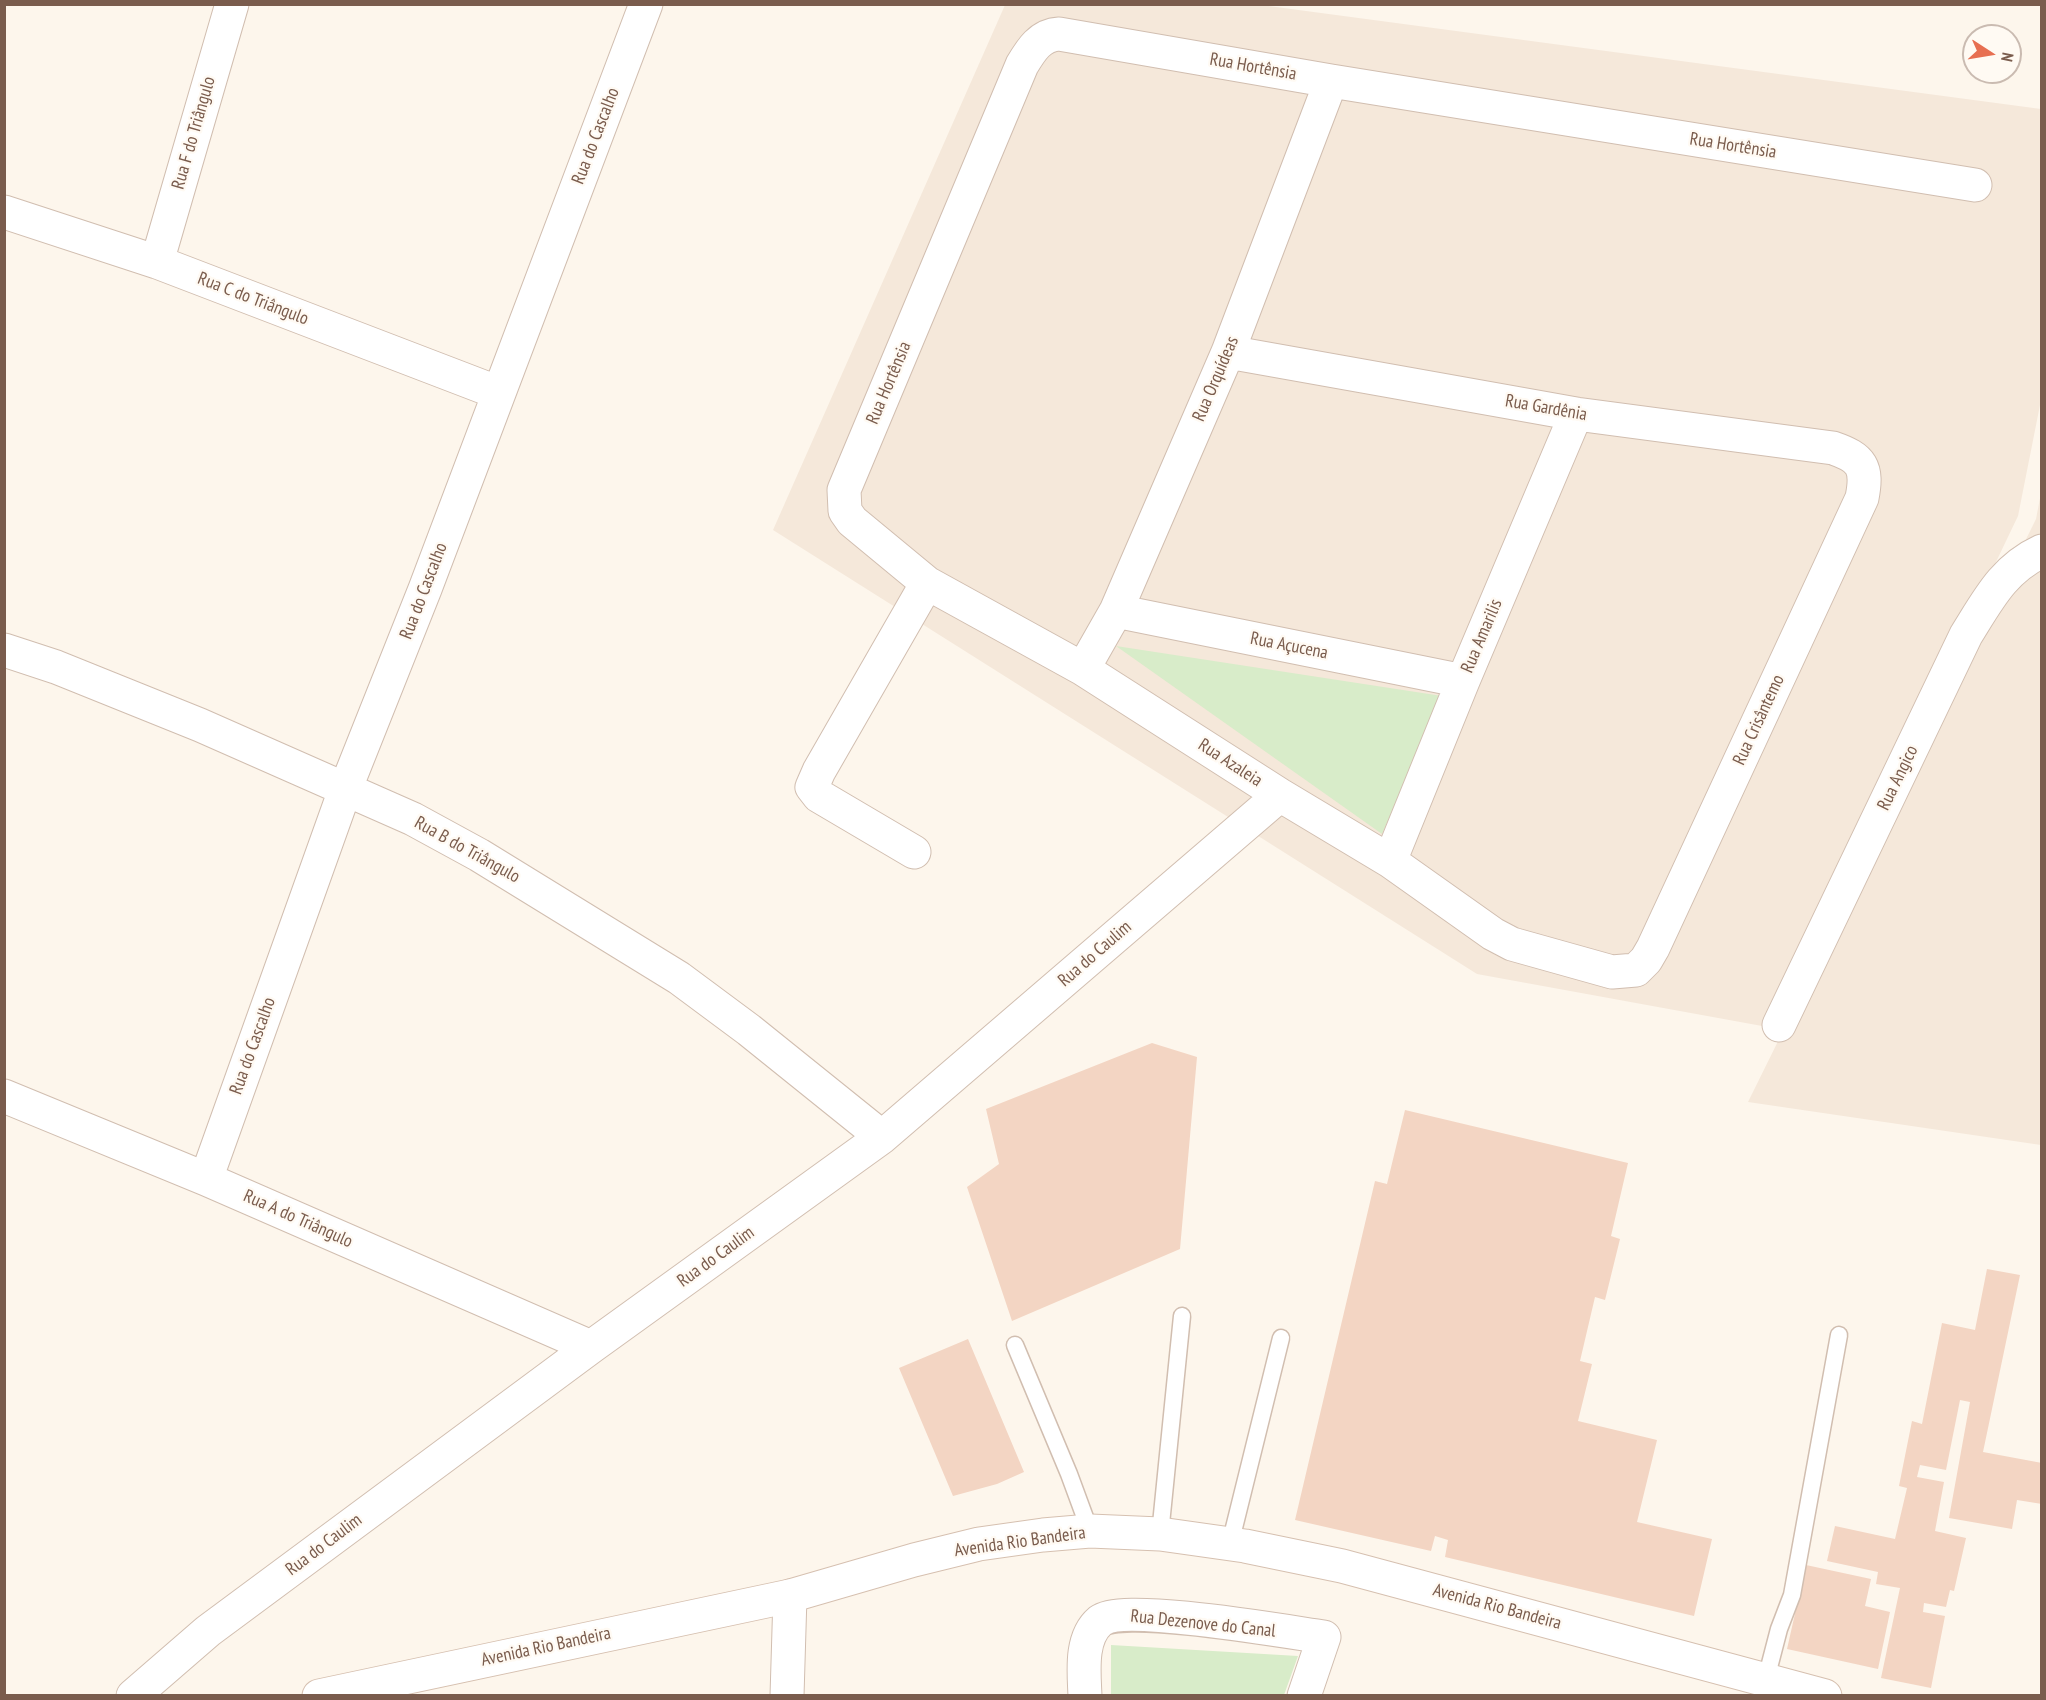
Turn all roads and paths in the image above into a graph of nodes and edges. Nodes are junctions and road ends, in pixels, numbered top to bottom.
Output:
1 (232, 4) edge
2 (646, 4) edge
3 (1331, 81) junction
4 (1975, 185) dead end
5 (4, 212) edge
6 (157, 262) junction
7 (1228, 352) junction
8 (499, 393) junction
9 (1576, 414) junction
10 (1861, 464) joint
11 (845, 511) joint
12 (2042, 551) edge
13 (927, 583) junction
14 (1116, 611) junction
15 (4, 650) edge
16 (1083, 669) junction
17 (1462, 681) junction
18 (345, 790) junction
19 (1280, 795) junction
20 (914, 852) dead end
21 (1390, 861) junction
22 (1636, 970) joint
23 (1779, 1024) dead end
24 (4, 1096) edge
25 (882, 1137) junction
26 (206, 1179) junction
27 (1182, 1316) dead end
28 (1839, 1335) dead end
29 (1281, 1338) dead end
30 (1015, 1345) dead end
31 (591, 1347) junction
32 (1090, 1532) junction
33 (1160, 1534) junction
34 (1230, 1544) junction
35 (790, 1596) junction
36 (1774, 1686) edge
37 (133, 1695) edge
38 (319, 1695) edge
39 (787, 1695) edge
40 (1086, 1695) edge
41 (1304, 1695) edge
42 (1825, 1695) edge

1 - 6 street, Rua F do Triângulo
2 - 8 street, Rua do Cascalho
3 - 4 street, Rua Hortênsia
3 - 7 street, Rua Orquídeas
3 - 11 street, Rua Hortênsia
5 - 6 street, Rua C do Triângulo
6 - 8 street, Rua C do Triângulo
7 - 9 street, Rua Gardênia
7 - 14 street, Rua Orquídeas
8 - 18 street, Rua do Cascalho
9 - 10 street, Rua Gardênia
9 - 17 street, Rua Amarilis
10 - 22 street, Rua Crisântemo
11 - 13 street, Rua Azaleia
12 - 23 street, Rua Angico
13 - 16 street, Rua Azaleia
13 - 20 street
14 - 16 street, Rua Orquídeas
14 - 17 street, Rua Açucena
15 - 18 street, Rua B do Triângulo
16 - 19 street, Rua Azaleia
17 - 21 street, Rua Amarilis
18 - 25 street, Rua B do Triângulo
18 - 26 street, Rua do Cascalho
19 - 21 street, Rua Azaleia
19 - 25 street, Rua do Caulim
21 - 22 street, Rua Azaleia
24 - 26 street, Rua A do Triângulo
25 - 31 street, Rua do Caulim
26 - 31 street, Rua A do Triângulo
27 - 33 lane
28 - 36 lane
29 - 34 lane
30 - 32 lane
31 - 37 street, Rua do Caulim
32 - 33 street, Avenida Rio Bandeira
32 - 35 street, Avenida Rio Bandeira
33 - 34 street, Avenida Rio Bandeira
34 - 36 street, Avenida Rio Bandeira
35 - 38 street, Avenida Rio Bandeira
35 - 39 street
36 - 42 street, Avenida Rio Bandeira
40 - 41 street, Rua Dezenove do Canal

